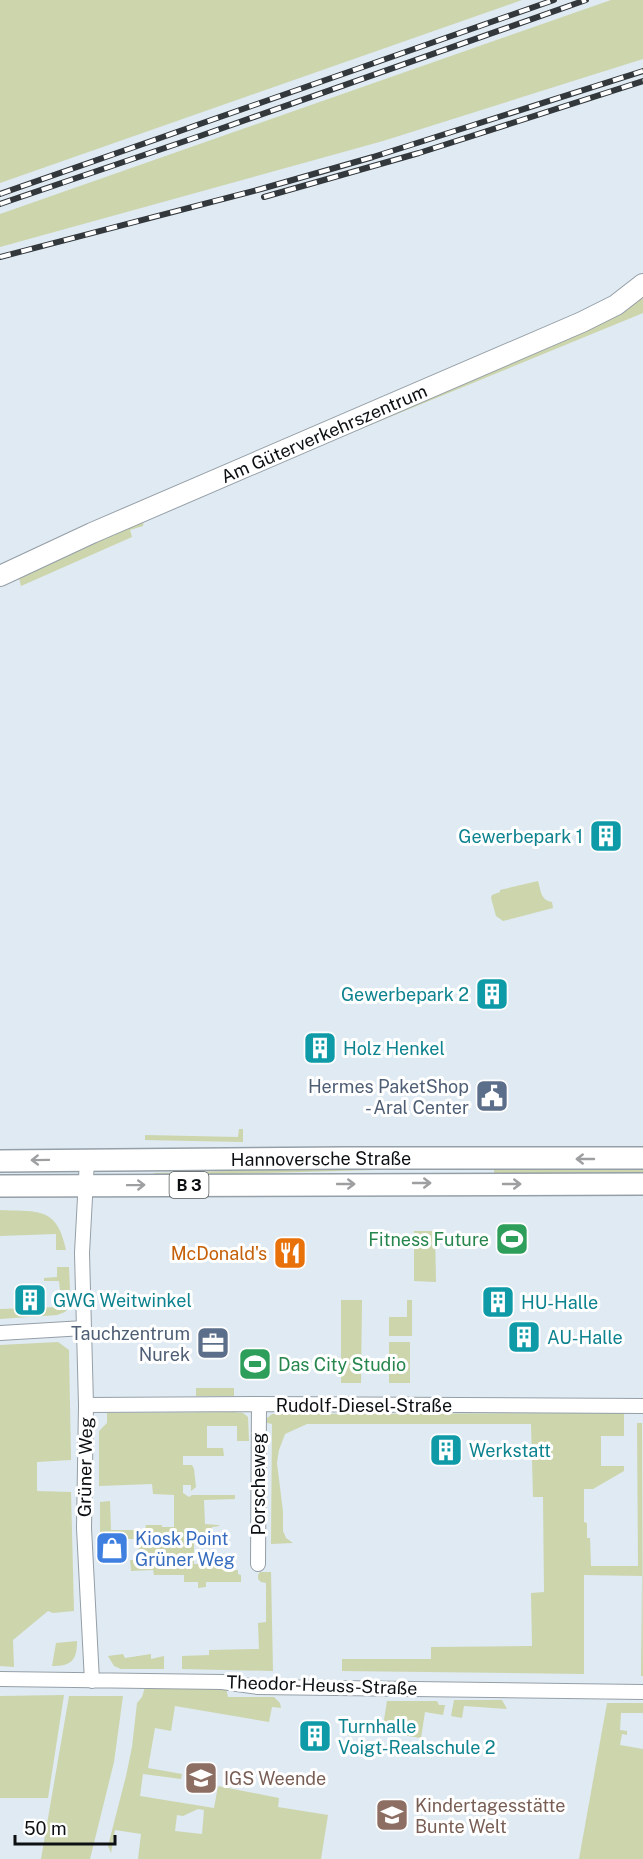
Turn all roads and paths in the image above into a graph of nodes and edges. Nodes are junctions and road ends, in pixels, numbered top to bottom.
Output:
1 (643, 284) edge
2 (0, 576) edge
3 (643, 1158) edge
4 (83, 1160) junction
5 (0, 1161) edge
6 (643, 1184) edge
7 (0, 1186) edge
8 (81, 1186) junction
9 (84, 1328) junction
10 (0, 1333) edge
11 (259, 1404) junction
12 (86, 1405) junction
13 (643, 1406) edge
14 (258, 1564) dead end
15 (0, 1679) edge
16 (92, 1681) junction
17 (643, 1692) edge

1 - 2 street, Am Güterverkehrszentrum
3 -> 4 main road, Hannoversche Straße / B 3
4 -> 5 main road, Hannoversche Straße / B 3
4 - 8 street, Grüner Weg
8 -> 6 main road, Hannoversche Straße / B 3
7 - 8 main road, Hannoversche Straße / B 3
8 - 9 street, Grüner Weg
9 - 10 street
9 - 12 street, Grüner Weg
11 - 12 street, Rudolf-Diesel-Straße
11 - 13 street, Rudolf-Diesel-Straße
11 - 14 street, Porscheweg
12 - 16 street, Grüner Weg
15 - 16 street, Theodor-Heuss-Straße
16 - 17 street, Theodor-Heuss-Straße

